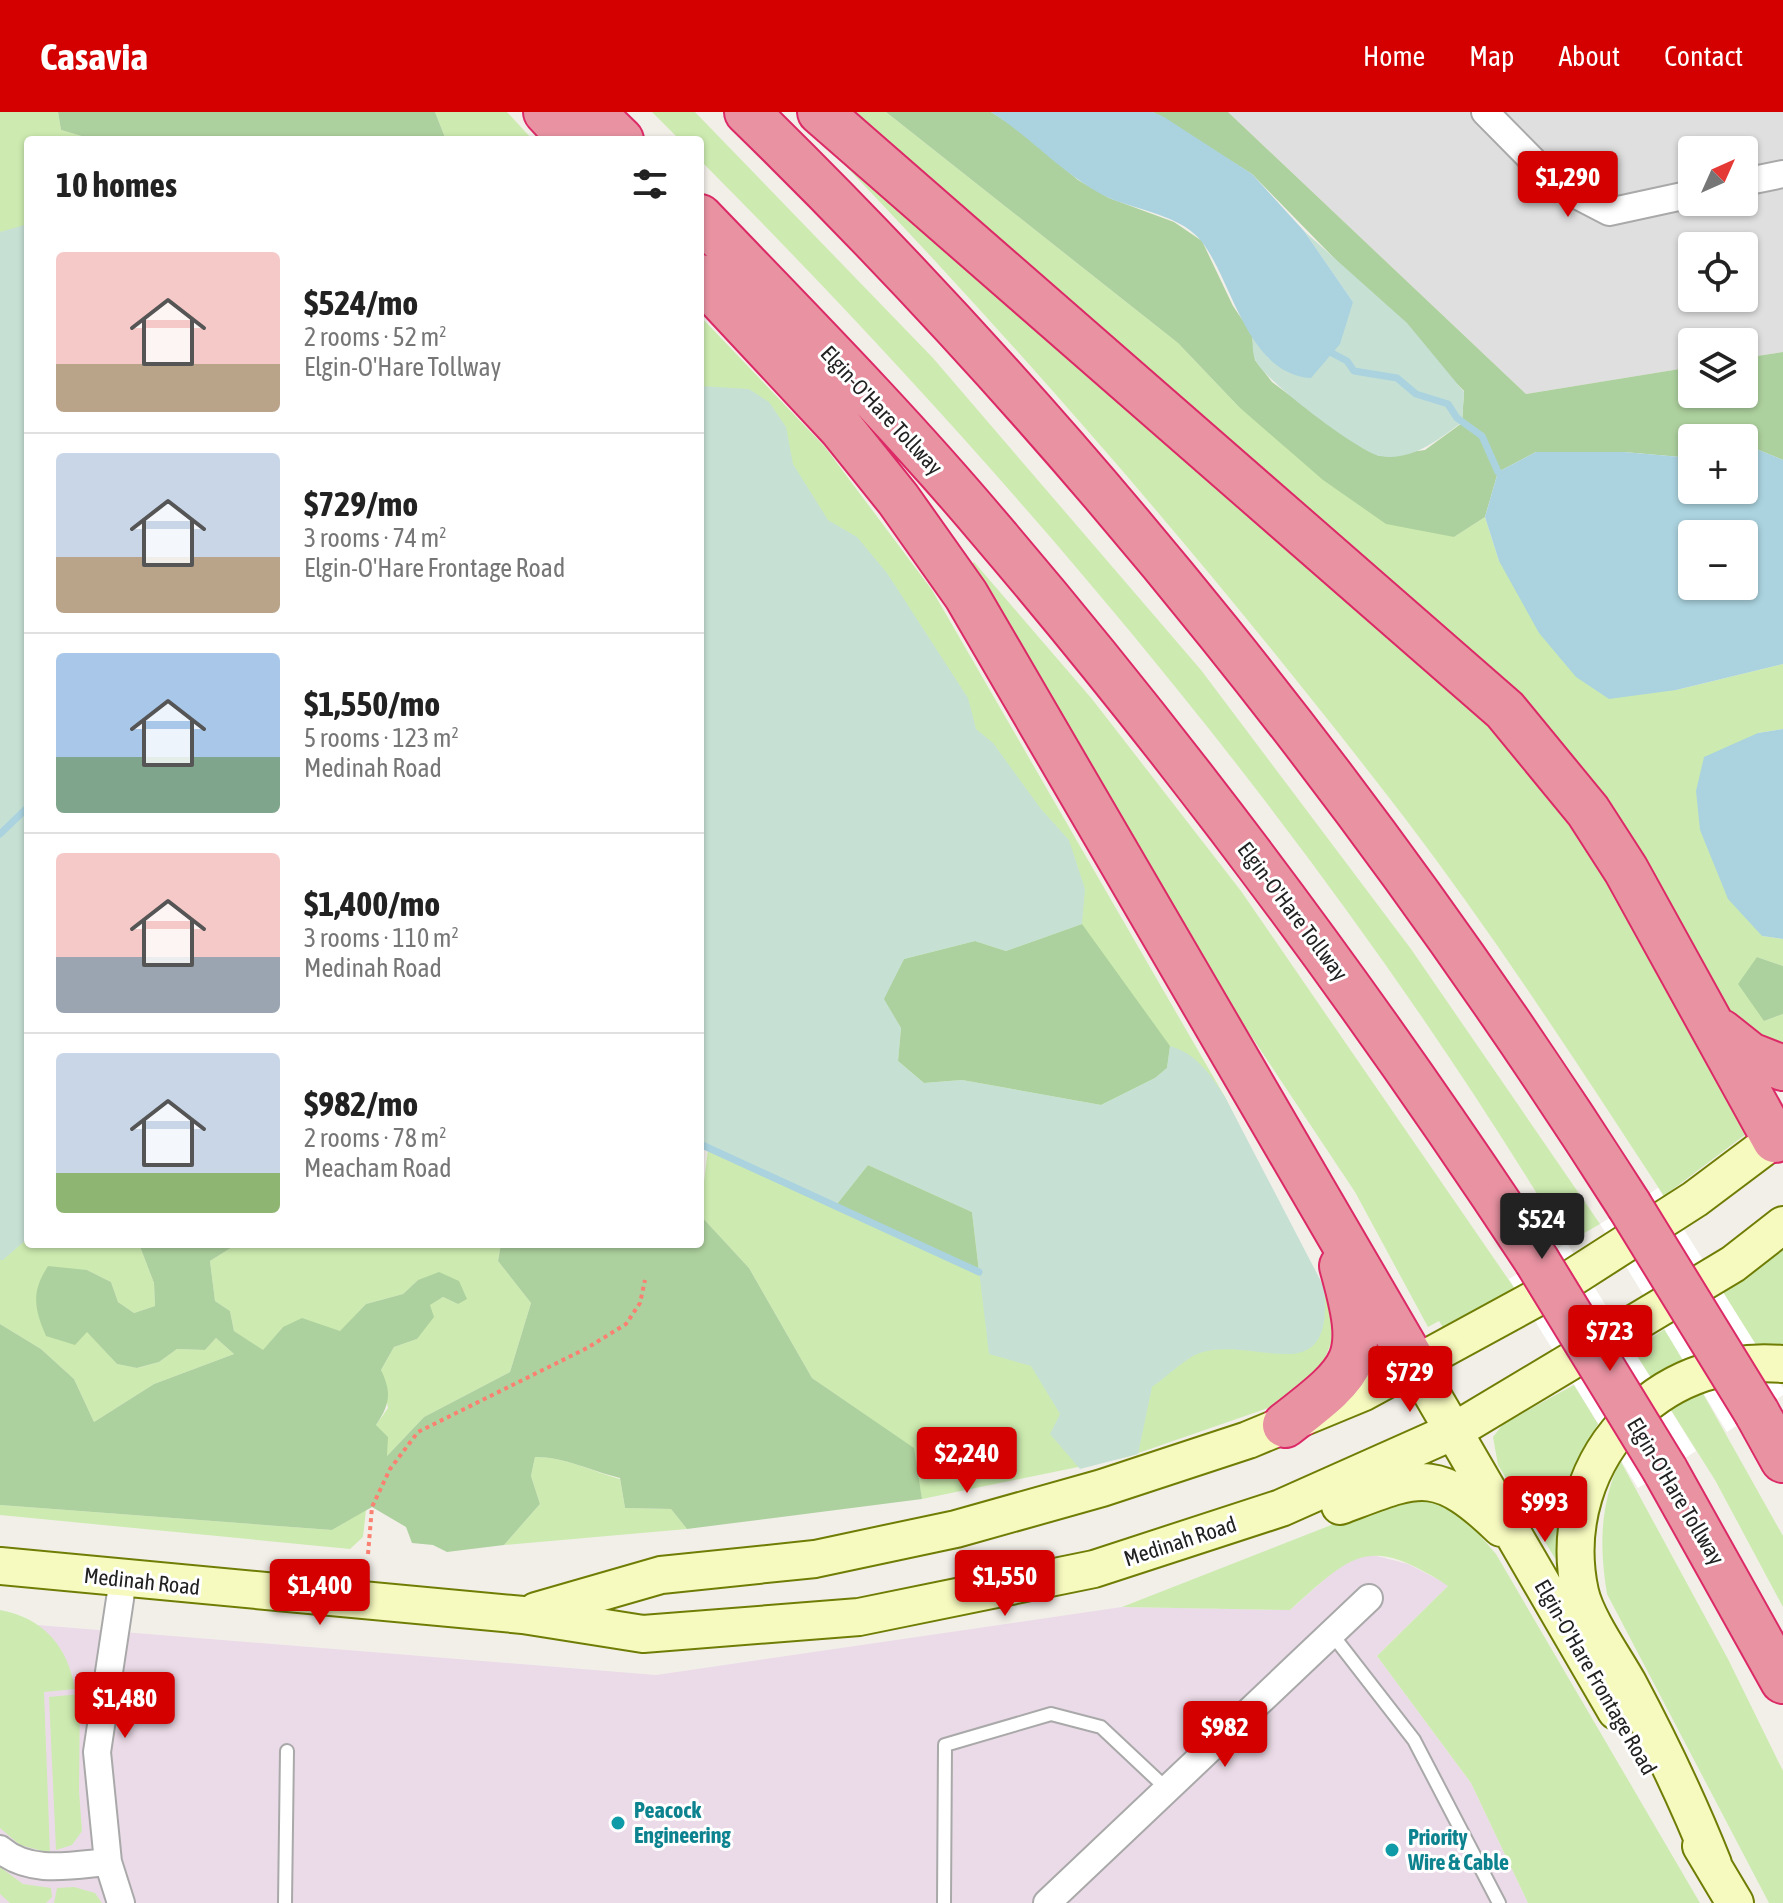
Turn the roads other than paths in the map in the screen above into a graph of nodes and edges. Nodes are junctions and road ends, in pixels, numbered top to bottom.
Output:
1 (546, 112) edge
2 (592, 112) edge
3 (747, 112) edge
4 (820, 112) edge
5 (1485, 112) edge
6 (568, 136) edge
7 (617, 136) edge
8 (1783, 174) edge
9 (1758, 179) edge
10 (1678, 197) edge
11 (704, 221) edge
12 (704, 281) edge
13 (1710, 1023) junction
14 (1783, 1068) edge
15 (1780, 1142) edge
16 (1329, 1217) junction
17 (1783, 1225) edge
18 (1783, 1364) edge
19 (1415, 1365) junction
20 (1285, 1425) junction
21 (1456, 1430) junction
22 (1783, 1460) edge
23 (1519, 1545) junction
24 (0, 1566) edge
25 (1094, 1569) junction
26 (123, 1579) junction
27 (1369, 1598) dead end
28 (523, 1615) junction
29 (1331, 1633) junction
30 (1783, 1681) edge
31 (287, 1751) dead end
32 (1167, 1789) junction
33 (0, 1849) edge
34 (108, 1862) junction
35 (1713, 1864) junction
36 (121, 1903) edge
37 (285, 1903) edge
38 (944, 1903) edge
39 (1047, 1903) edge
40 (1499, 1903) edge
41 (1735, 1903) edge

1 - 6 highway
2 - 7 highway
3 - 22 highway, bridge
4 - 13 highway
5 - 10 street
8 - 9 street
11 - 30 highway, Elgin-O'Hare Tollway, bridge
12 - 16 highway
13 - 14 highway
13 - 15 highway
15 - 19 main road, Medinah Road
16 - 19 highway
16 - 20 highway
17 - 21 main road, Medinah Road
18 - 35 main road
19 - 20 main road, Medinah Road
19 - 21 main road, Elgin-O'Hare Frontage Road
20 - 28 main road, Medinah Road
21 - 23 main road, Elgin-O'Hare Frontage Road
21 - 25 main road, Medinah Road
23 - 25 main road
23 - 35 main road, Elgin-O'Hare Frontage Road
24 - 26 main road, Medinah Road
25 - 28 main road, Medinah Road
26 - 28 main road, Medinah Road
26 - 34 street
27 - 29 street
29 - 32 street
29 - 40 lane
31 - 37 lane
32 - 38 lane
32 - 39 street
33 - 34 street
34 - 36 street
35 - 41 main road, Elgin-O'Hare Frontage Road

